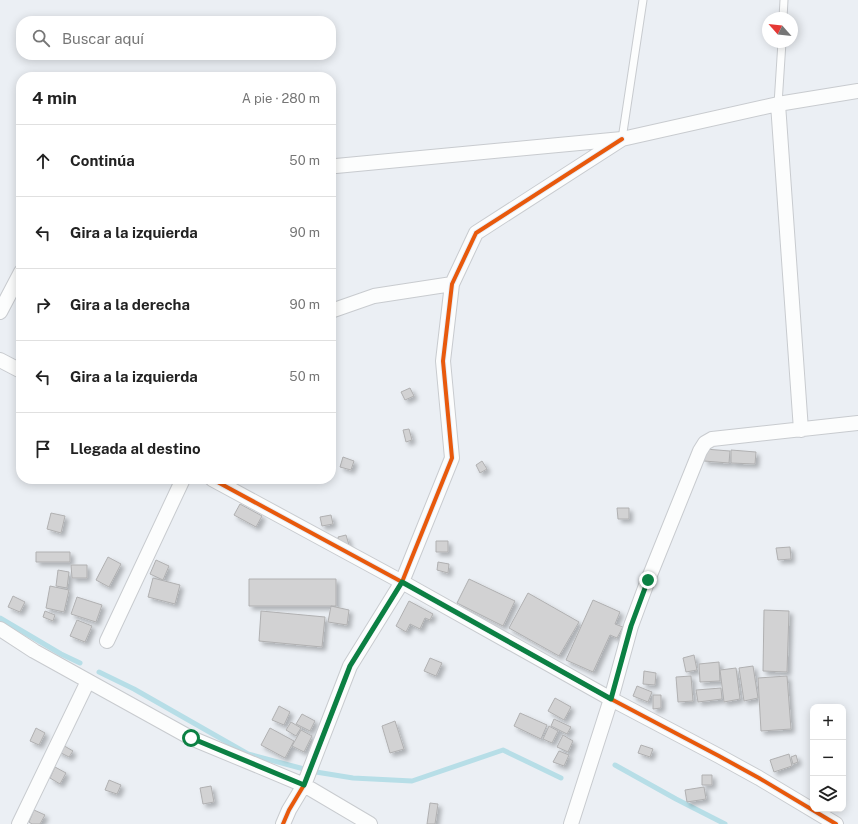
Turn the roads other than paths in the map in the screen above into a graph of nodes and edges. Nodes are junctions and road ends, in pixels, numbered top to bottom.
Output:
1 (643, 0) edge
2 (784, 0) edge
3 (783, 12) edge
4 (782, 48) edge
5 (858, 91) edge
6 (778, 104) junction
7 (622, 139) junction
8 (336, 166) edge
9 (16, 282) edge
10 (452, 284) junction
11 (336, 309) edge
12 (0, 312) edge
13 (0, 360) edge
14 (16, 368) edge
15 (858, 424) edge
16 (801, 430) junction
17 (181, 484) edge
18 (221, 484) edge
19 (402, 582) junction
20 (0, 629) edge
21 (107, 641) dead end
22 (88, 681) junction
23 (611, 699) junction
24 (304, 785) junction
25 (19, 824) edge
26 (283, 824) edge
27 (370, 824) edge
28 (571, 824) edge
29 (836, 824) edge

1 - 7 lane
2 - 3 lane
4 - 6 lane
5 - 6 street
6 - 7 street
6 - 16 street
7 - 8 street
7 - 10 street
9 - 12 street
10 - 11 street
10 - 19 street
13 - 14 street
15 - 16 street
16 - 23 street
17 - 21 street
18 - 19 street
19 - 23 street
19 - 24 street
20 - 22 street
22 - 24 street
22 - 25 street
23 - 28 street
23 - 29 street
24 - 26 street
24 - 27 street

